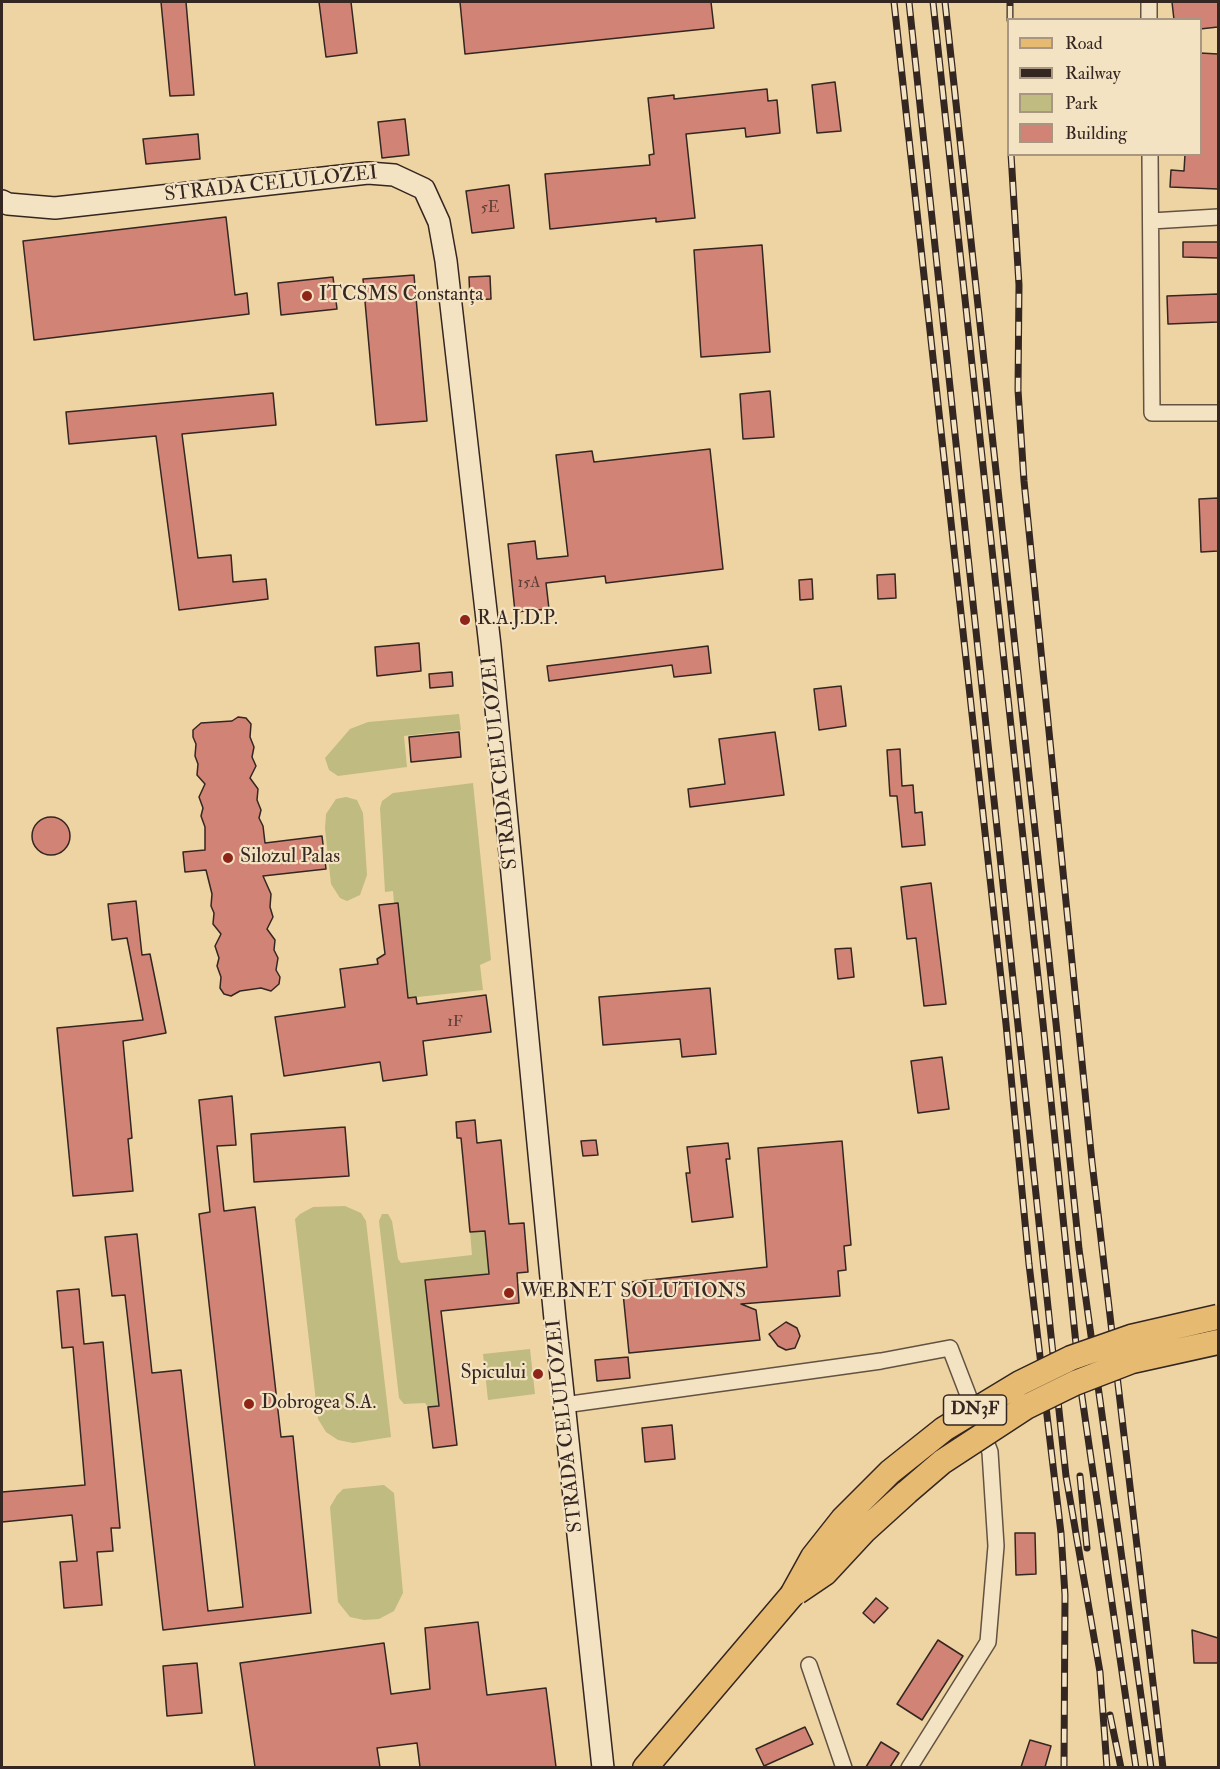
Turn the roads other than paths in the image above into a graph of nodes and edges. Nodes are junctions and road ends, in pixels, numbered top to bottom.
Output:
1 (1149, 2) edge
2 (1149, 18) edge
3 (1150, 156) edge
4 (2, 201) edge
5 (1218, 217) edge
6 (1151, 220) junction
7 (1218, 413) edge
8 (1218, 1317) edge
9 (1218, 1342) edge
10 (564, 1405) junction
11 (792, 1595) junction
12 (809, 1665) dead end
13 (603, 1767) edge
14 (645, 1767) edge
15 (844, 1767) edge
16 (909, 1767) edge

1 - 2 street
3 - 6 street
4 - 10 street, STRADA CELULOZEI
5 - 6 street
6 - 7 street
8 - 11 main road, DN3F, bridge
9 - 11 main road, DN3F, bridge
10 - 13 street, STRADA CELULOZEI
10 - 16 street
11 - 14 main road, DN3F
12 - 15 street

